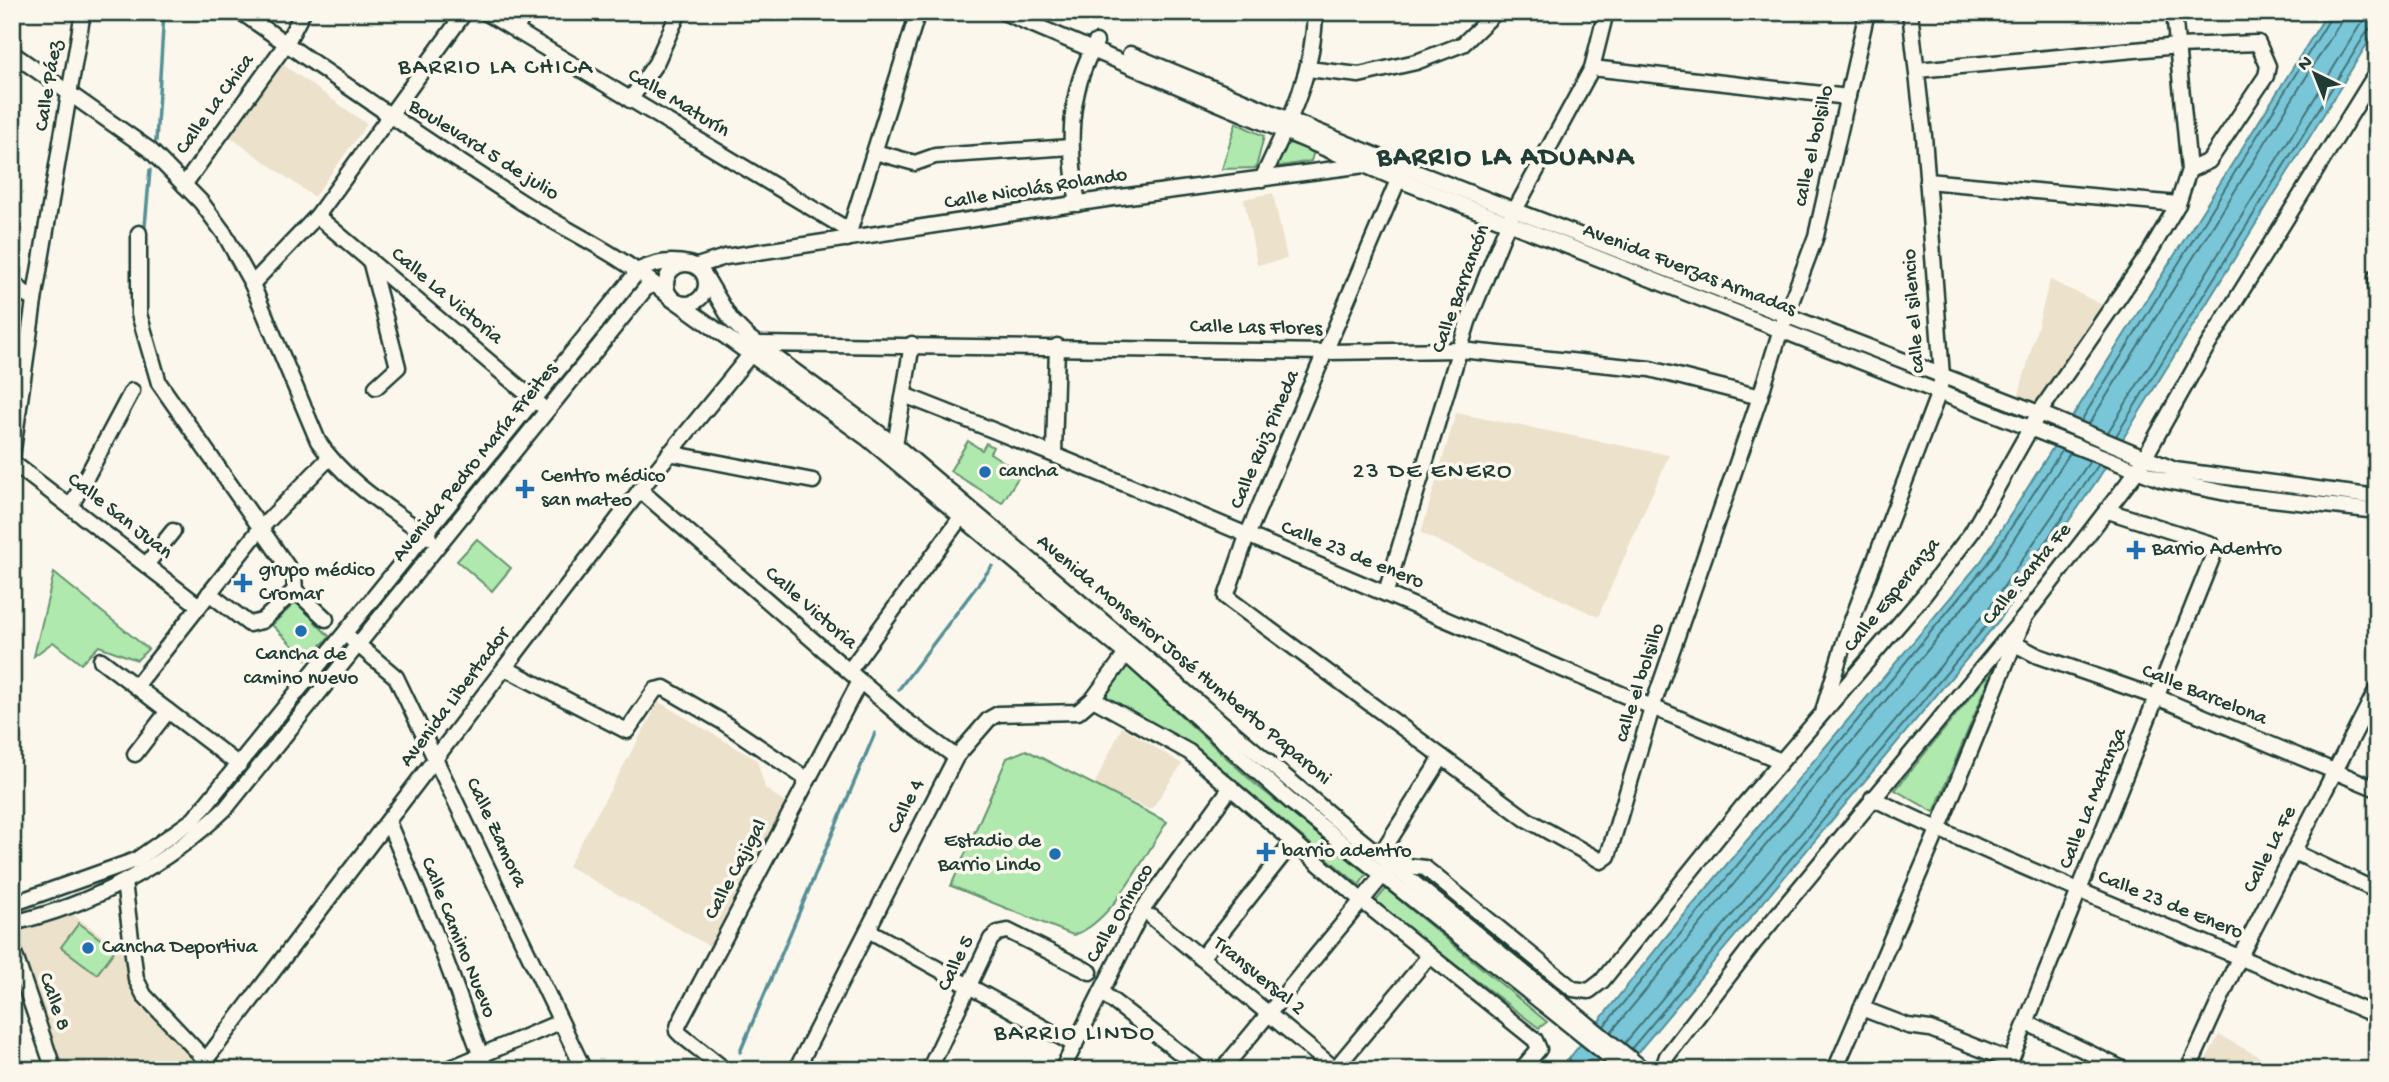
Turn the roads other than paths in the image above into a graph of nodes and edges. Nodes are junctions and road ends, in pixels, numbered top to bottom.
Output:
1 (83, 12) edge
2 (241, 12) edge
3 (465, 12) edge
4 (485, 12) edge
5 (524, 12) edge
6 (679, 12) edge
7 (918, 12) edge
8 (1003, 12) edge
9 (1028, 12) edge
10 (1314, 12) edge
11 (1496, 12) edge
12 (1606, 12) edge
13 (1867, 12) edge
14 (1910, 12) edge
15 (2174, 12) edge
16 (298, 14) edge
17 (516, 31) junction
18 (286, 44) junction
19 (1095, 45) junction
20 (2178, 46) junction
21 (12, 53) edge
22 (1592, 68) junction
23 (1308, 69) junction
24 (1917, 70) junction
25 (2377, 72) edge
26 (70, 96) junction
27 (1848, 97) junction
28 (630, 100) junction
29 (390, 118) junction
30 (1289, 125) junction
31 (1071, 147) junction
32 (875, 152) junction
33 (1382, 157) junction
34 (1366, 165) junction
35 (2189, 170) junction
36 (1400, 172) junction
37 (1262, 179) junction
38 (1927, 181) junction
39 (184, 185) junction
40 (1078, 204) junction
41 (2178, 204) junction
42 (317, 216) junction
43 (1512, 217) junction
44 (139, 233) dead end
45 (848, 236) junction
46 (370, 260) junction
47 (697, 269) junction
48 (639, 270) junction
49 (2376, 277) edge
50 (12, 282) edge
51 (252, 284) junction
52 (653, 285) junction
53 (2377, 295) edge
54 (34, 301) junction
55 (676, 301) junction
56 (1783, 322) junction
57 (912, 344) junction
58 (1057, 346) junction
59 (755, 349) junction
60 (1460, 350) junction
61 (1327, 352) junction
62 (1942, 376) junction
63 (376, 387) dead end
64 (132, 391) dead end
65 (1939, 392) junction
66 (904, 396) junction
67 (1760, 397) junction
68 (533, 399) junction
69 (545, 410) junction
70 (2042, 414) junction
71 (2034, 428) junction
72 (895, 444) junction
73 (669, 453) junction
74 (1054, 454) junction
75 (329, 458) junction
76 (12, 459) edge
77 (2137, 463) junction
78 (813, 481) dead end
79 (640, 490) junction
80 (2377, 497) edge
81 (71, 506) junction
82 (2108, 511) junction
83 (2377, 511) edge
84 (961, 517) junction
85 (260, 530) junction
86 (173, 531) dead end
87 (424, 533) junction
88 (1247, 536) junction
89 (437, 543) junction
90 (146, 565) junction
91 (295, 590) junction
92 (1386, 592) junction
93 (209, 593) junction
94 (199, 606) junction
95 (2026, 615) junction
96 (326, 620) dead end
97 (343, 633) junction
98 (356, 643) junction
99 (2015, 645) junction
100 (1126, 654) junction
101 (101, 660) dead end
102 (505, 668) junction
103 (855, 676) junction
104 (137, 685) junction
105 (2377, 689) edge
106 (2158, 698) junction
107 (1093, 699) junction
108 (1652, 708) junction
109 (168, 711) junction
110 (1823, 713) junction
111 (135, 754) dead end
112 (956, 757) junction
113 (1442, 757) junction
114 (437, 758) junction
115 (1781, 761) junction
116 (239, 765) junction
117 (2336, 772) junction
118 (808, 780) junction
119 (1231, 787) junction
120 (2377, 789) edge
121 (1872, 798) junction
122 (388, 822) junction
123 (1938, 830) junction
124 (1293, 842) junction
125 (2294, 852) junction
126 (1385, 864) junction
127 (124, 881) junction
128 (2377, 891) edge
129 (2078, 892) junction
130 (1361, 900) junction
131 (12, 904) edge
132 (1152, 917) dead end
133 (12, 923) edge
134 (868, 930) junction
135 (12, 947) edge
136 (1429, 956) junction
137 (2240, 956) junction
138 (1201, 958) junction
139 (1090, 972) dead end
140 (969, 987) junction
141 (1101, 992) junction
142 (1861, 1008) junction
143 (1269, 1013) junction
144 (2377, 1016) edge
145 (561, 1022) junction
146 (2026, 1023) junction
147 (1075, 1045) junction
148 (484, 1063) edge
149 (719, 1065) dead end
150 (2009, 1065) edge
151 (206, 1066) edge
152 (1636, 1068) edge
153 (1336, 1069) edge
154 (54, 1070) edge
155 (446, 1070) edge
156 (584, 1070) edge
157 (796, 1070) edge
158 (929, 1070) edge
159 (1062, 1070) edge
160 (1202, 1070) edge
161 (1222, 1070) edge
162 (1521, 1070) edge
163 (1667, 1070) edge
164 (1835, 1070) edge
165 (2125, 1070) edge
166 (2188, 1070) edge

1 - 26 street, Calle Páez
2 - 18 street, Boulevard 5 de julio
3 - 29 street
4 - 17 street, Calle Maturín
5 - 17 street
6 - 28 street
7 - 32 street
8 - 19 street, Avenida Fuerzas Armadas
9 - 19 street, Avenida Fuerzas Armadas
10 - 23 street
11 - 23 street
12 - 22 street, Calle Barrancón
13 - 27 street, calle el bolsillo
14 - 24 street, calle el silencio
15 - 20 street
16 - 18 street, Calle La Chica
17 - 28 street, Calle Maturín
18 - 29 street, Boulevard 5 de julio
18 - 39 street, Calle La Chica
19 - 30 street, Avenida Fuerzas Armadas
19 - 31 street
20 - 24 street
20 - 35 street
20 - 35 street
21 - 26 street
22 - 27 street
22 - 43 street, Calle Barrancón
23 - 30 street
24 - 38 street, calle el silencio
25 - 77 street, Calle Santa Fe
26 - 39 street
26 - 54 street, Calle Páez
27 - 56 street, calle el bolsillo
28 - 45 street, Calle Maturín
29 - 42 street
29 - 48 street, Boulevard 5 de julio
30 - 33 street, Avenida Fuerzas Armadas
30 - 34 street, Avenida Fuerzas Armadas
30 - 37 street
31 - 32 street
31 - 40 street
32 - 45 street
33 - 34 street, Calle Nicolás Rolando
33 - 36 street, Avenida Fuerzas Armadas
34 - 36 street, Avenida Fuerzas Armadas
34 - 37 street, Calle Nicolás Rolando
35 - 41 street
36 - 43 street, Avenida Fuerzas Armadas
36 - 61 street, Calle Ruiz Pineda
37 - 40 street, Calle Nicolás Rolando
38 - 41 street
38 - 62 street, calle el silencio
39 - 51 street
40 - 45 street, Calle Nicolás Rolando
41 - 70 street, Calle Esperanza
42 - 46 street, Calle La Victoria
42 - 51 street
43 - 56 street, Avenida Fuerzas Armadas
43 - 60 street, Calle Barrancón
44 - 85 street
45 - 47 street, Calle Nicolás Rolando
46 - 63 street
46 - 68 street, Calle La Victoria
47 - 48 street
47 - 55 street
47 - 55 street
47 - 59 street, Avenida Monseñor José Humberto Paparoni
48 - 52 street, Boulevard 5 de julio
48 - 68 street, Avenida Pedro María Freites
49 - 53 street
50 - 54 street
51 - 75 street
52 - 55 street, Avenida Monseñor José Humberto Paparoni
52 - 69 street, Avenida Pedro María Freites
54 - 76 street, Calle Páez
55 - 59 street, Avenida Monseñor José Humberto Paparoni
56 - 62 street, Avenida Fuerzas Armadas
56 - 65 street, Avenida Fuerzas Armadas
56 - 67 street, calle el bolsillo
57 - 58 street, Calle Las Flores
57 - 59 street, Calle Las Flores
57 - 66 street
58 - 61 street, Calle Las Flores
58 - 74 street
59 - 72 street, Avenida Monseñor José Humberto Paparoni
59 - 73 street, Avenida Libertador
59 - 84 street, Avenida Monseñor José Humberto Paparoni
60 - 61 street, Calle Las Flores
60 - 67 street, Calle Las Flores
60 - 92 street, Calle Barrancón
61 - 88 street, Calle Ruiz Pineda
62 - 65 street, calle el silencio
62 - 70 street, Avenida Fuerzas Armadas
64 - 81 street
65 - 71 street, Avenida Fuerzas Armadas
65 - 110 street, calle el silencio
66 - 72 street
66 - 74 street, Calle 23 de enero
67 - 108 street, calle el bolsillo
68 - 69 street, Calle La Victoria
68 - 87 street, Avenida Pedro María Freites
69 - 89 street, Avenida Pedro María Freites
70 - 71 street, Calle Esperanza
70 - 77 street, Avenida Fuerzas Armadas
71 - 77 street, Avenida Fuerzas Armadas
71 - 110 street, Calle Esperanza
72 - 126 street, Avenida Monseñor José Humberto Paparoni
73 - 78 street
73 - 79 street, Avenida Libertador
74 - 88 street, Calle 23 de enero
75 - 85 street
75 - 87 street
76 - 81 street, Calle San Juan
77 - 80 street, Avenida Fuerzas Armadas
77 - 82 street, Calle Santa Fe
77 - 83 street, Avenida Fuerzas Armadas
79 - 102 street, Avenida Libertador
79 - 103 street, Calle Victoria
81 - 90 street, Calle San Juan
82 - 95 street, Calle Santa Fe
82 - 106 street, Calle La Matanza
84 - 100 street, Avenida Monseñor José Humberto Paparoni
84 - 103 street, Calle Cajigal
85 - 91 street
85 - 93 street
86 - 90 street
87 - 89 street
87 - 97 street, Avenida Pedro María Freites
88 - 92 street, Calle 23 de enero
88 - 113 street, calle el bolsillo
89 - 98 street, Avenida Pedro María Freites
90 - 94 street, Calle San Juan
91 - 93 street
91 - 96 street
92 - 108 street, Calle 23 de enero
93 - 94 street
94 - 104 street
95 - 99 street
95 - 121 street, Calle Santa Fe
97 - 98 street, Calle Zamora
97 - 116 street, Avenida Pedro María Freites
98 - 114 street, Calle Zamora
98 - 127 street, Avenida Pedro María Freites
99 - 106 street, Calle Barcelona
99 - 123 street
100 - 107 street
100 - 126 street, Avenida Monseñor José Humberto Paparoni
101 - 104 street
102 - 114 street, Avenida Libertador
102 - 118 street
103 - 112 street, Calle Victoria
103 - 118 street, Calle Cajigal
104 - 109 street
105 - 117 street, Calle La Fe
106 - 117 street, Calle Barcelona
106 - 129 street, Calle La Matanza
107 - 112 street, Calle 4
107 - 119 street
108 - 113 street, calle el bolsillo
108 - 115 street, Calle 23 de enero
109 - 111 street
109 - 116 street
110 - 115 street, Calle Esperanza
112 - 134 street, Calle 4
113 - 126 street
114 - 122 street, Avenida Libertador
114 - 145 street, Calle Zamora
115 - 126 street, Calle Esperanza
116 - 131 street, Avenida Pedro María Freites
117 - 120 street, Calle Barcelona
117 - 125 street, Calle La Fe
118 - 149 street, Calle Cajigal
119 - 124 street
119 - 141 street, Calle Orinoco
121 - 123 street, Calle 23 de Enero
121 - 163 street, Calle Santa Fe
122 - 148 street, Calle Camino Nuevo
122 - 151 street, Avenida Libertador
123 - 129 street, Calle 23 de Enero
123 - 142 street
124 - 130 street
124 - 138 street
125 - 128 street
125 - 137 street, Calle La Fe
126 - 130 street
126 - 152 street, Avenida Monseñor José Humberto Paparoni
127 - 133 street, Avenida Pedro María Freites
127 - 151 street
129 - 137 street, Calle 23 de Enero
129 - 146 street, Calle La Matanza
130 - 136 street
130 - 143 street
132 - 138 street, Transversal 2
134 - 140 street
134 - 157 street, Calle 4
135 - 154 street, Calle 8
136 - 153 street
136 - 162 street
137 - 144 street, Calle 23 de Enero
137 - 166 street, Calle La Fe
138 - 143 street, Transversal 2
139 - 140 street, Calle 5
140 - 147 street
140 - 158 street, Calle 5
141 - 147 street, Calle Orinoco
141 - 160 street
142 - 150 street
142 - 164 street
143 - 153 street, Transversal 2
143 - 161 street
145 - 148 street
145 - 156 street, Calle Zamora
146 - 150 street, Calle La Matanza
146 - 165 street
147 - 159 street, Calle Orinoco
148 - 155 street

